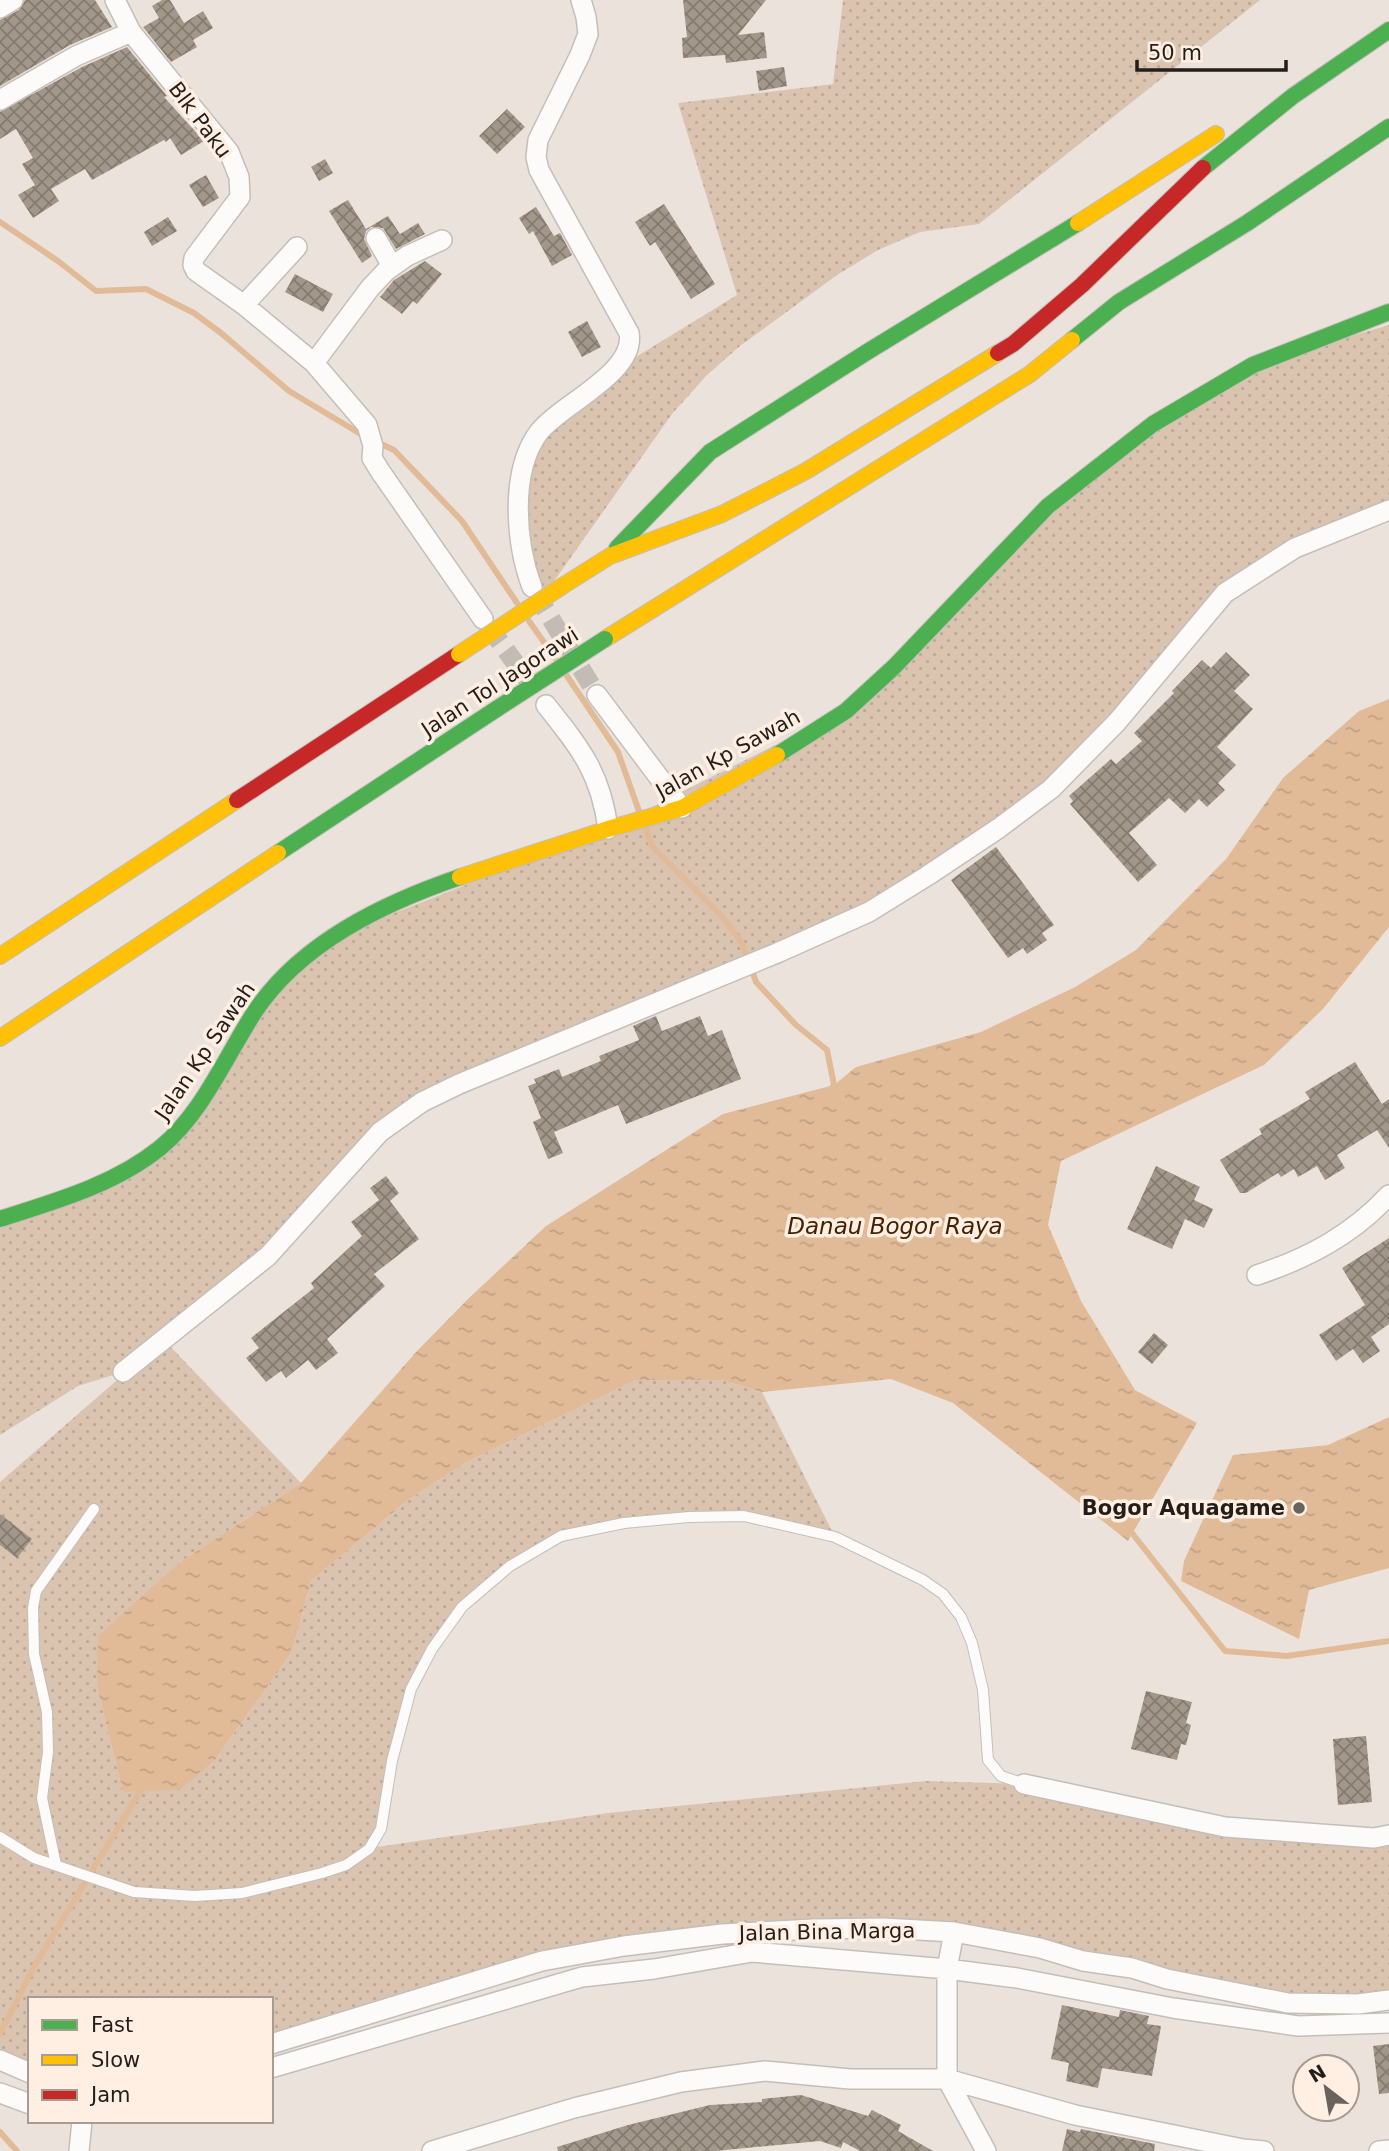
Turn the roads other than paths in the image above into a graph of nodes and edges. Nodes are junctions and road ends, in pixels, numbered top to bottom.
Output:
1 (13, 0) edge
2 (115, 0) edge
3 (580, 0) edge
4 (0, 8) edge
5 (1389, 30) edge
6 (131, 32) junction
7 (0, 100) edge
8 (1233, 122) dead end
9 (1389, 127) edge
10 (376, 238) dead end
11 (442, 240) dead end
12 (297, 247) dead end
13 (392, 267) junction
14 (244, 304) junction
15 (1389, 312) edge
16 (1112, 329) dead end
17 (314, 363) junction
18 (1030, 374) junction
19 (1389, 510) edge
20 (610, 556) junction
21 (532, 587) tunnel mouth
22 (483, 619) tunnel mouth
23 (597, 695) tunnel mouth
24 (546, 705) tunnel mouth
25 (678, 810) junction
26 (614, 828) junction
27 (0, 956) edge
28 (0, 1038) edge
29 (1389, 1195) edge
30 (0, 1219) edge
31 (1257, 1275) dead end
32 (123, 1372) dead end
33 (94, 1509) dead end
34 (1024, 1784) joint
35 (1389, 1835) edge
36 (0, 1837) edge
37 (59, 1867) junction
38 (954, 1932) junction
39 (947, 1969) junction
40 (1389, 2000) edge
41 (1389, 2023) edge
42 (273, 2043) edge
43 (0, 2060) edge
44 (273, 2067) edge
45 (28, 2072) edge
46 (947, 2079) junction
47 (0, 2093) edge
48 (28, 2103) edge
49 (82, 2123) edge
50 (1389, 2150) edge
51 (79, 2151) edge
52 (432, 2151) edge
53 (986, 2151) edge
54 (1264, 2151) edge
55 (1380, 2151) edge

1 - 4 street
2 - 6 street, Blk Paku
3 - 21 street
5 - 20 main road
6 - 7 street
6 - 14 street, Blk Paku
8 - 20 main road
9 - 18 main road
10 - 13 street
11 - 13 street
12 - 14 street
13 - 17 street
14 - 17 street, Blk Paku
15 - 25 main road, Jalan Kp Sawah
16 - 18 main road
17 - 22 street, Blk Paku
18 - 28 main road, Jalan Tol Jagorawi, bridge
19 - 32 street
20 - 27 main road, bridge
23 - 25 street
24 - 26 street
25 - 26 main road, Jalan Kp Sawah
26 - 30 main road, Jalan Kp Sawah
29 - 31 street
33 - 37 lane
34 - 35 street
34 - 37 lane
36 - 37 lane
38 - 39 street
38 - 40 street, Jalan Bina Marga
38 - 42 street, Jalan Bina Marga
39 - 41 street, Jalan Bina Marga
39 - 44 street, Jalan Bina Marga
39 - 46 street
43 - 45 street
46 - 52 street
46 - 53 street
46 - 54 street
47 - 48 street
49 - 51 street
50 - 55 street

